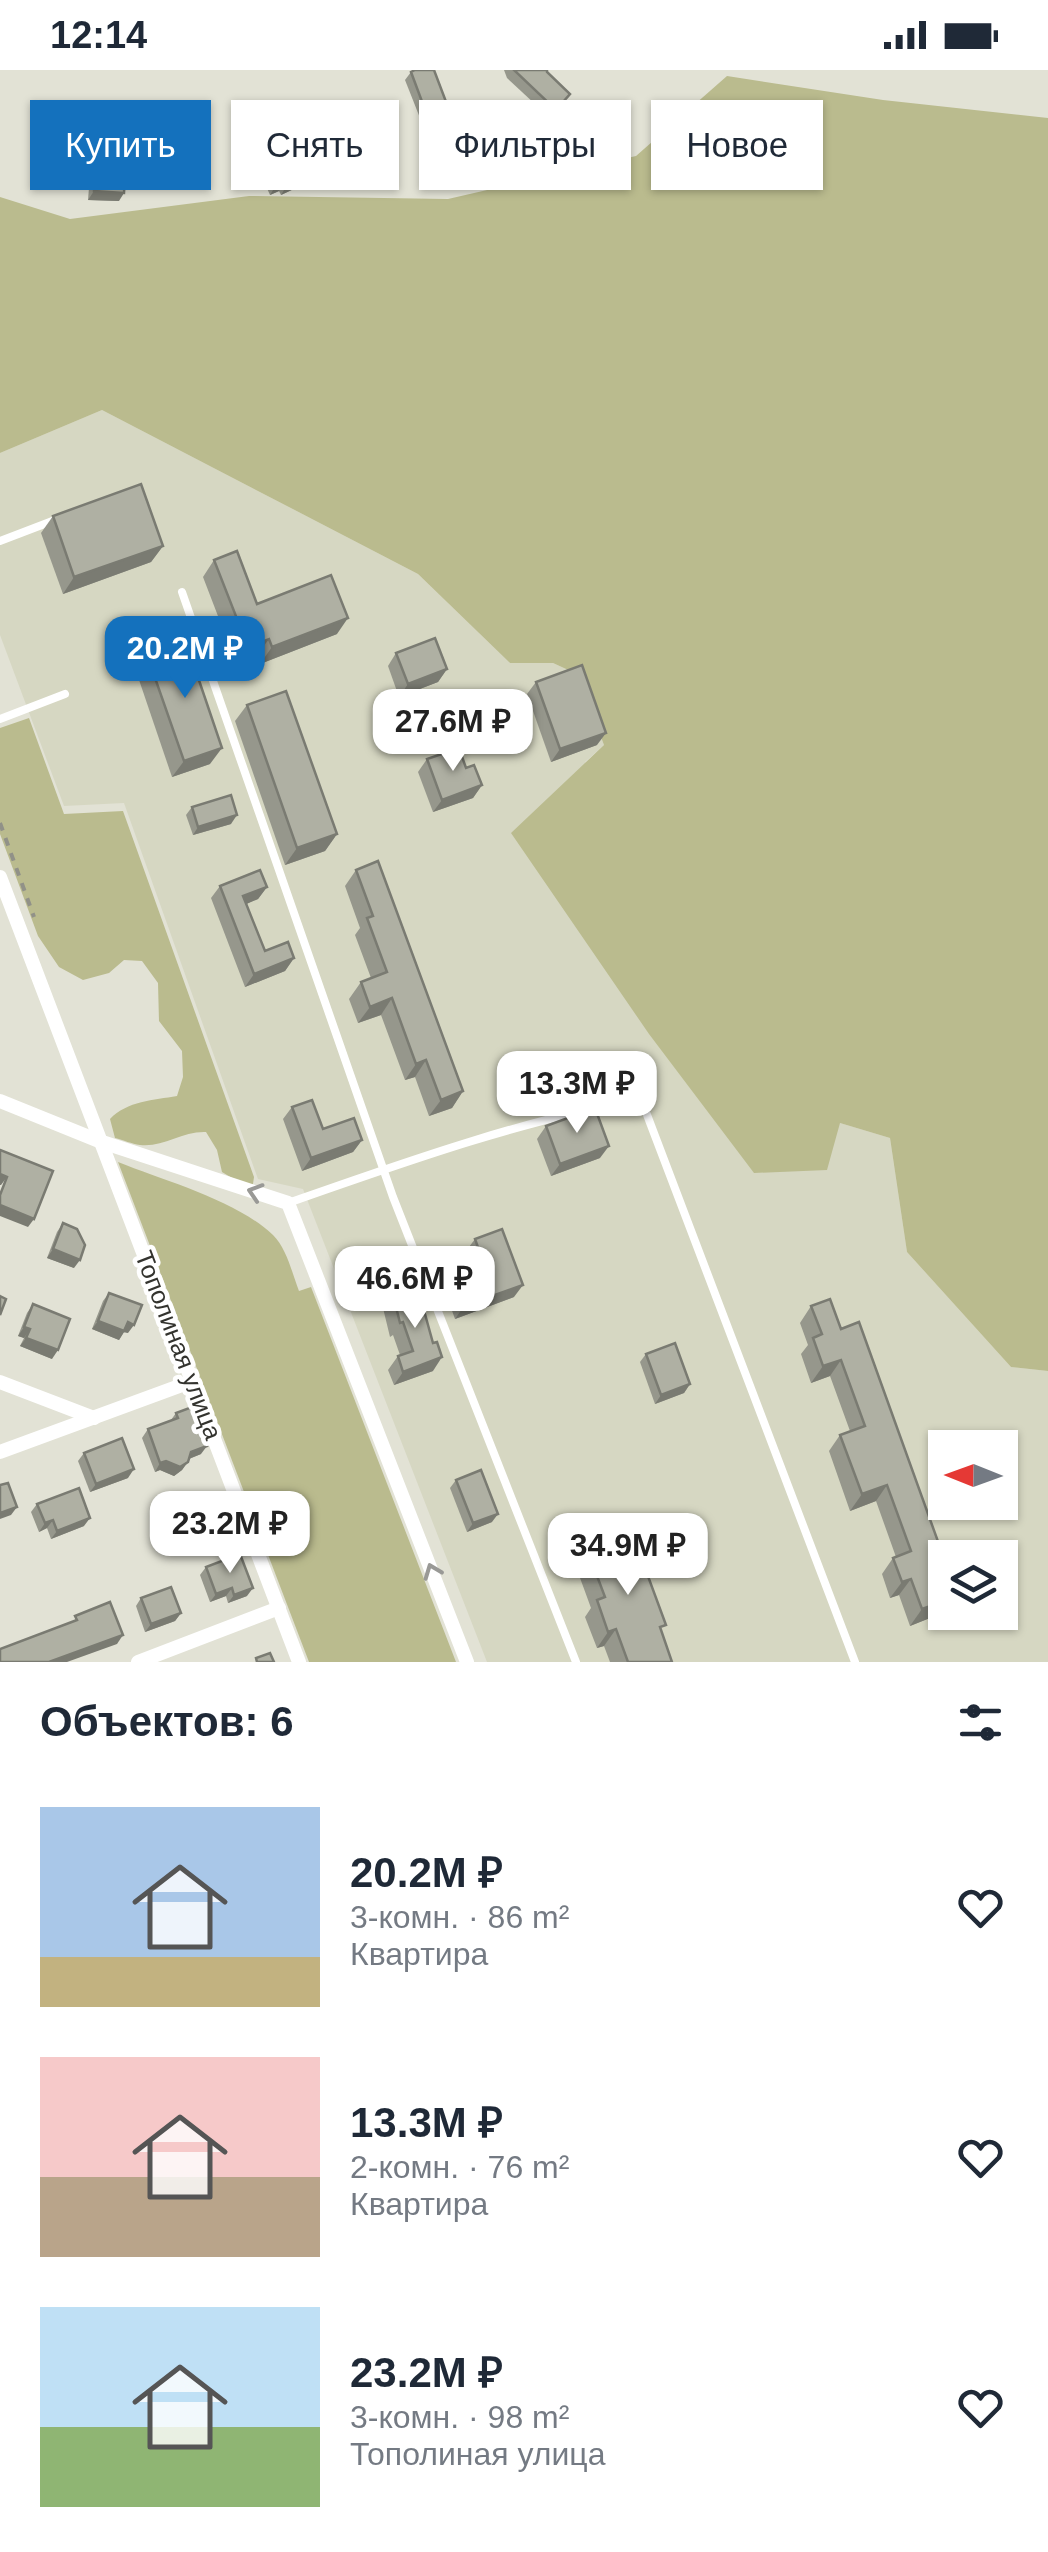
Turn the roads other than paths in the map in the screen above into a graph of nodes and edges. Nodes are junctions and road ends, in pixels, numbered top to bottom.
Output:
1 (66, 516) edge
2 (0, 542) edge
3 (182, 592) dead end
4 (65, 694) dead end
5 (0, 719) edge
6 (0, 877) edge
7 (0, 1101) edge
8 (99, 1141) junction
9 (384, 1168) junction
10 (288, 1203) junction
11 (193, 1381) junction
12 (0, 1382) edge
13 (94, 1418) junction
14 (0, 1452) edge
15 (279, 1608) junction
16 (138, 1662) edge
17 (299, 1662) edge
18 (467, 1662) edge
19 (576, 1662) edge
20 (855, 1662) edge

1 - 2 lane
3 - 9 lane
4 - 5 lane
6 - 8 street, Тополиная улица
7 - 8 street
10 -> 8 street
8 - 11 street, Тополиная улица
9 - 10 lane
9 - 19 lane
9 - 20 lane
18 -> 10 street
11 - 13 street
11 - 15 street, Тополиная улица
12 - 13 street
13 - 14 street
15 - 16 street
15 - 17 street, Тополиная улица

